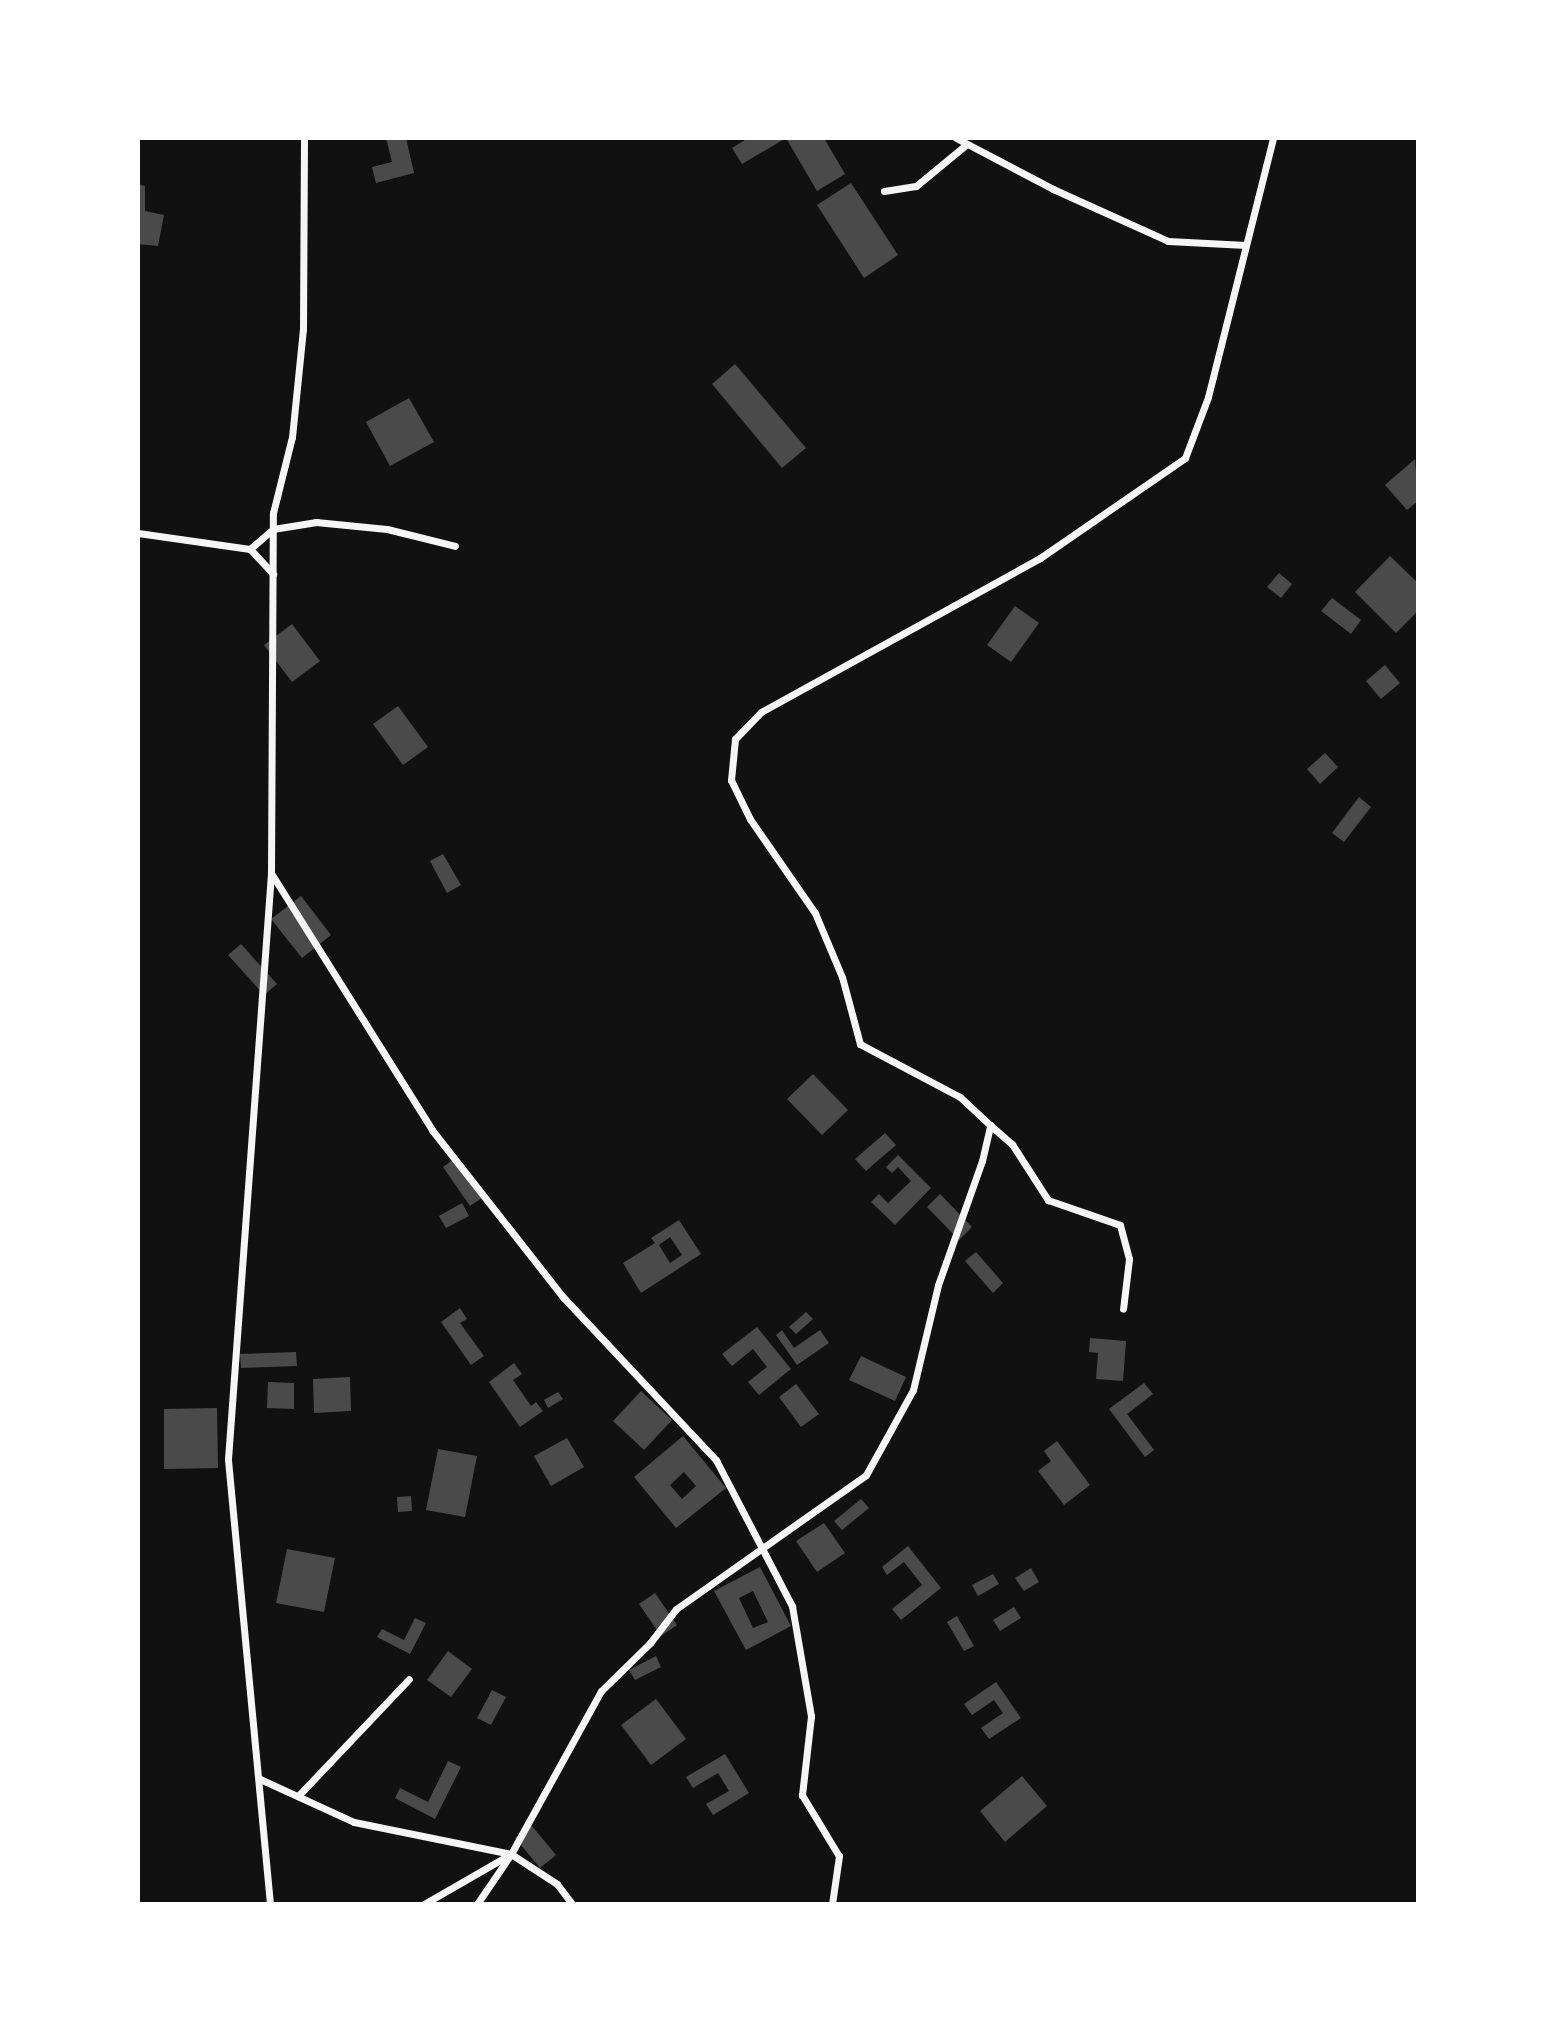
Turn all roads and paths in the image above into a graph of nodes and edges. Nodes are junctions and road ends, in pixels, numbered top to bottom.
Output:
1 (304, 138) edge
2 (956, 138) edge
3 (1273, 138) edge
4 (967, 144) junction
5 (884, 191) dead end
6 (1246, 245) junction
7 (273, 529) junction
8 (138, 533) edge
9 (455, 546) dead end
10 (250, 548) junction
11 (273, 574) junction
12 (271, 873) junction
13 (990, 1125) junction
14 (1122, 1309) dead end
15 (760, 1552) junction
16 (409, 1679) dead end
17 (260, 1779) junction
18 (298, 1796) junction
19 (511, 1854) junction
20 (270, 1904) edge
21 (424, 1904) edge
22 (477, 1904) edge
23 (572, 1904) edge
24 (832, 1904) edge

1 - 7 street
2 - 4 street
3 - 6 street
4 - 5 street
4 - 6 street
6 - 13 street
7 - 9 street
7 - 10 street
7 - 11 street
8 - 10 street
10 - 11 street
11 - 12 street
12 - 15 street
12 - 17 street
13 - 14 street
13 - 15 street
15 - 19 street
15 - 24 street
16 - 18 street
17 - 18 street
17 - 20 street
18 - 19 street
19 - 21 street
19 - 22 street
19 - 23 street

